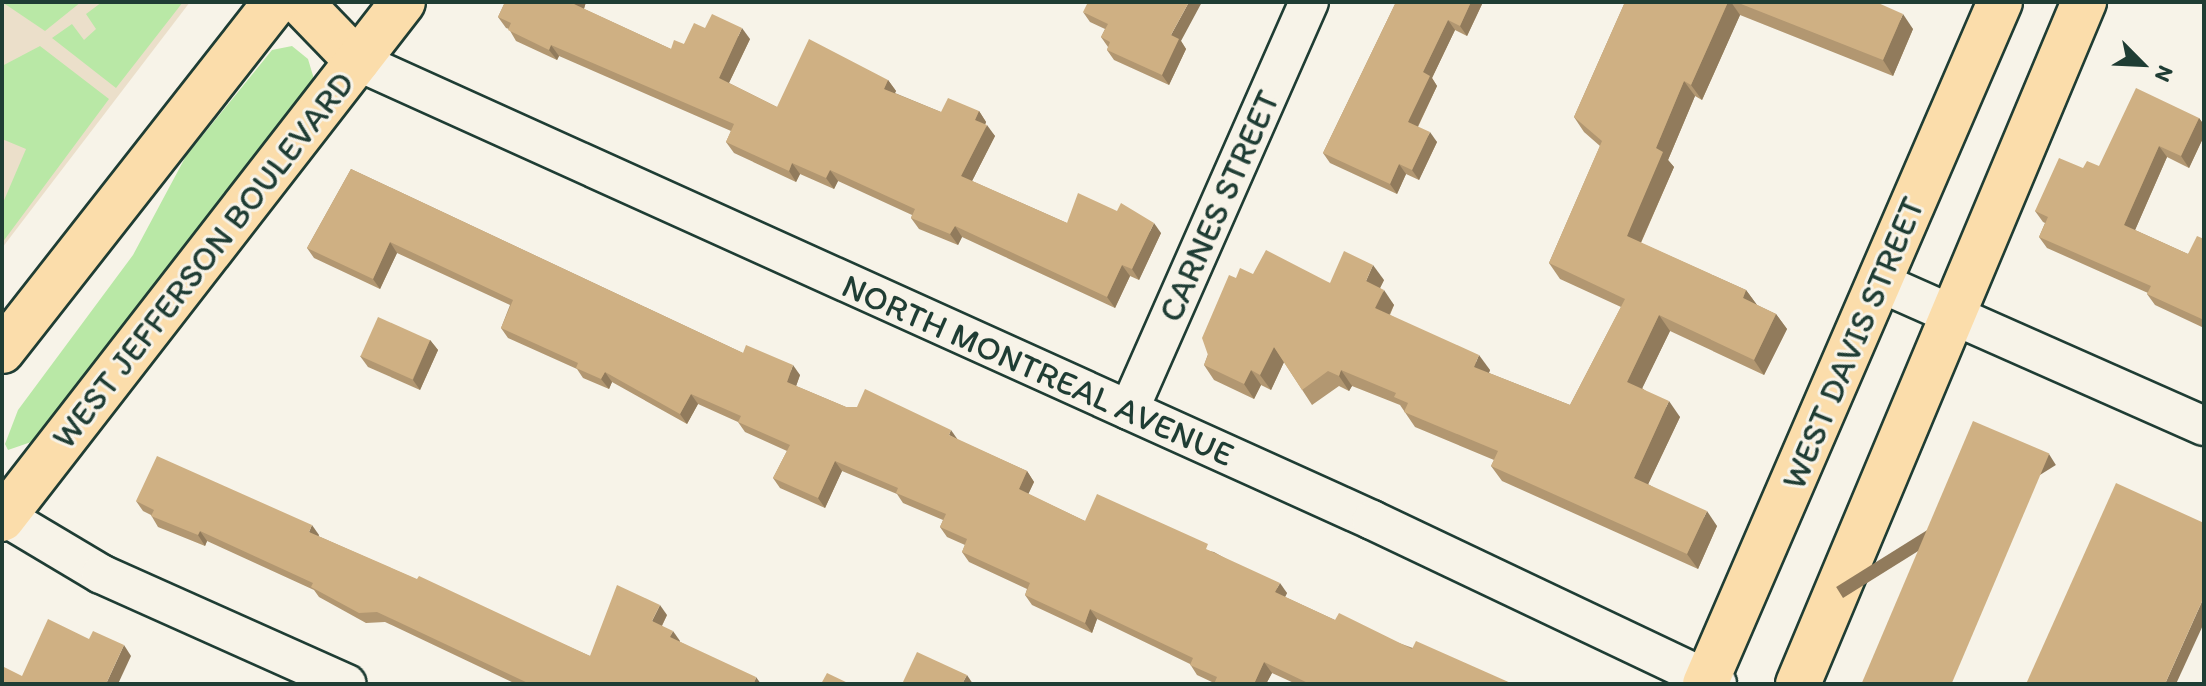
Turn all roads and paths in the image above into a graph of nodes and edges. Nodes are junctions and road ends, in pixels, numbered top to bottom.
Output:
1 (276, 2) edge
2 (300, 2) edge
3 (403, 2) edge
4 (1309, 2) edge
5 (2000, 2) edge
6 (2077, 4) edge
7 (357, 61) junction
8 (1881, 283) junction
9 (1953, 314) junction
10 (2, 351) edge
11 (1129, 410) junction
12 (2204, 426) edge
13 (3, 516) edge
14 (1710, 683) edge
15 (347, 684) edge
16 (1798, 684) edge

1 - 10 main road
2 - 7 main road
3 - 7 main road, WEST JEFFERSON BOULEVARD
4 - 11 street, CARNES STREET
5 - 8 main road, WEST DAVIS STREET
6 - 9 main road
7 - 11 street, NORTH MONTREAL AVENUE
7 - 13 main road, WEST JEFFERSON BOULEVARD
8 - 9 street
8 - 14 main road, WEST DAVIS STREET
9 - 12 street
9 - 16 main road
11 - 14 street, NORTH MONTREAL AVENUE
13 - 15 street

